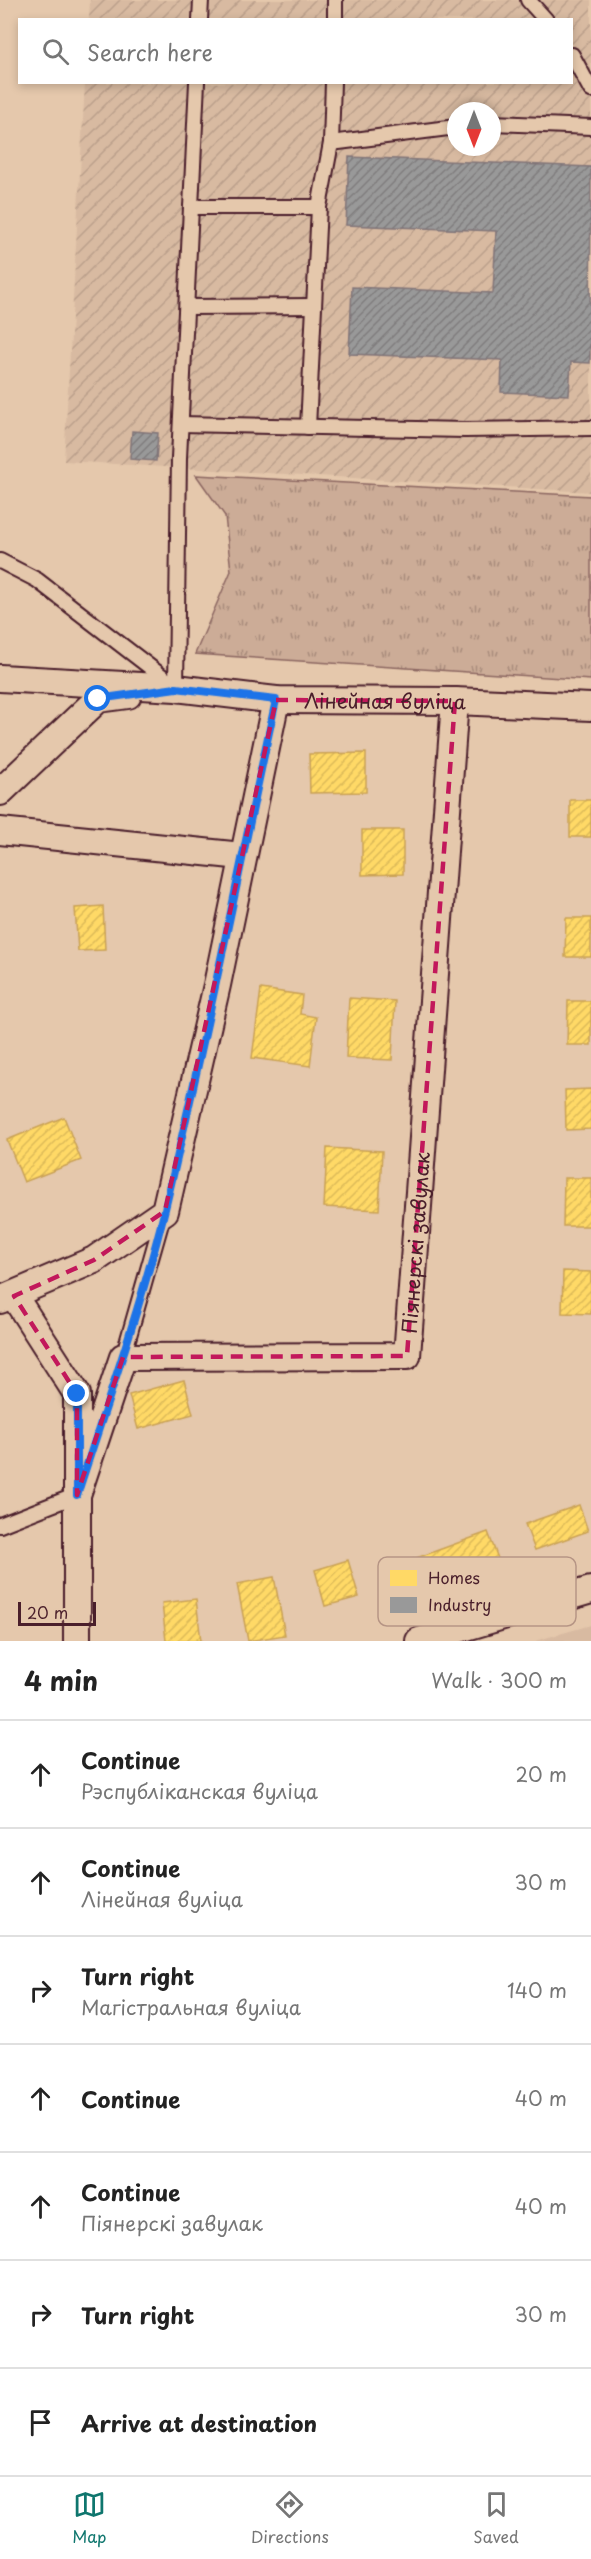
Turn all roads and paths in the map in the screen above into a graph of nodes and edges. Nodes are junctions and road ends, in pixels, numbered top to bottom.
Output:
1 (201, 0) edge
2 (335, 0) edge
3 (528, 0) edge
4 (200, 18) edge
5 (335, 18) edge
6 (544, 18) edge
7 (573, 57) edge
8 (197, 84) edge
9 (333, 84) edge
10 (591, 90) edge
11 (501, 123) edge
12 (591, 127) edge
13 (447, 128) edge
14 (331, 143) junction
15 (192, 207) junction
16 (319, 207) junction
17 (314, 306) junction
18 (187, 307) junction
19 (181, 424) junction
20 (308, 427) junction
21 (591, 428) edge
22 (0, 561) edge
23 (0, 678) edge
24 (176, 688) junction
25 (276, 700) junction
26 (454, 701) junction
27 (591, 707) edge
28 (0, 792) edge
29 (0, 831) edge
30 (242, 856) junction
31 (165, 1211) junction
32 (7, 1298) edge
33 (123, 1357) junction
34 (77, 1495) junction
35 (0, 1525) edge
36 (591, 1590) edge
37 (576, 1594) edge
38 (470, 1626) edge
39 (77, 1641) edge
40 (419, 1641) edge

1 - 4 lane
2 - 5 lane
3 - 6 lane
7 - 10 lane
8 - 15 lane
9 - 14 lane
11 - 12 lane
13 - 14 lane
14 - 16 lane
15 - 16 lane
15 - 18 lane
16 - 17 lane
17 - 18 lane
17 - 20 lane
18 - 19 lane
19 - 20 lane
19 - 24 lane
20 - 21 lane
22 - 24 lane
23 - 24 street, Лінейная вуліца
24 - 25 street, Лінейная вуліца
24 - 28 street
25 - 26 street, Лінейная вуліца
25 - 30 street
26 - 27 street, Лінейная вуліца
26 - 33 street, Піянерскі завулак
29 - 30 street
30 - 31 street
31 - 32 street
31 - 33 lane
32 - 34 street
33 - 34 street
34 - 35 lane
34 - 39 street
36 - 37 street
38 - 40 street

